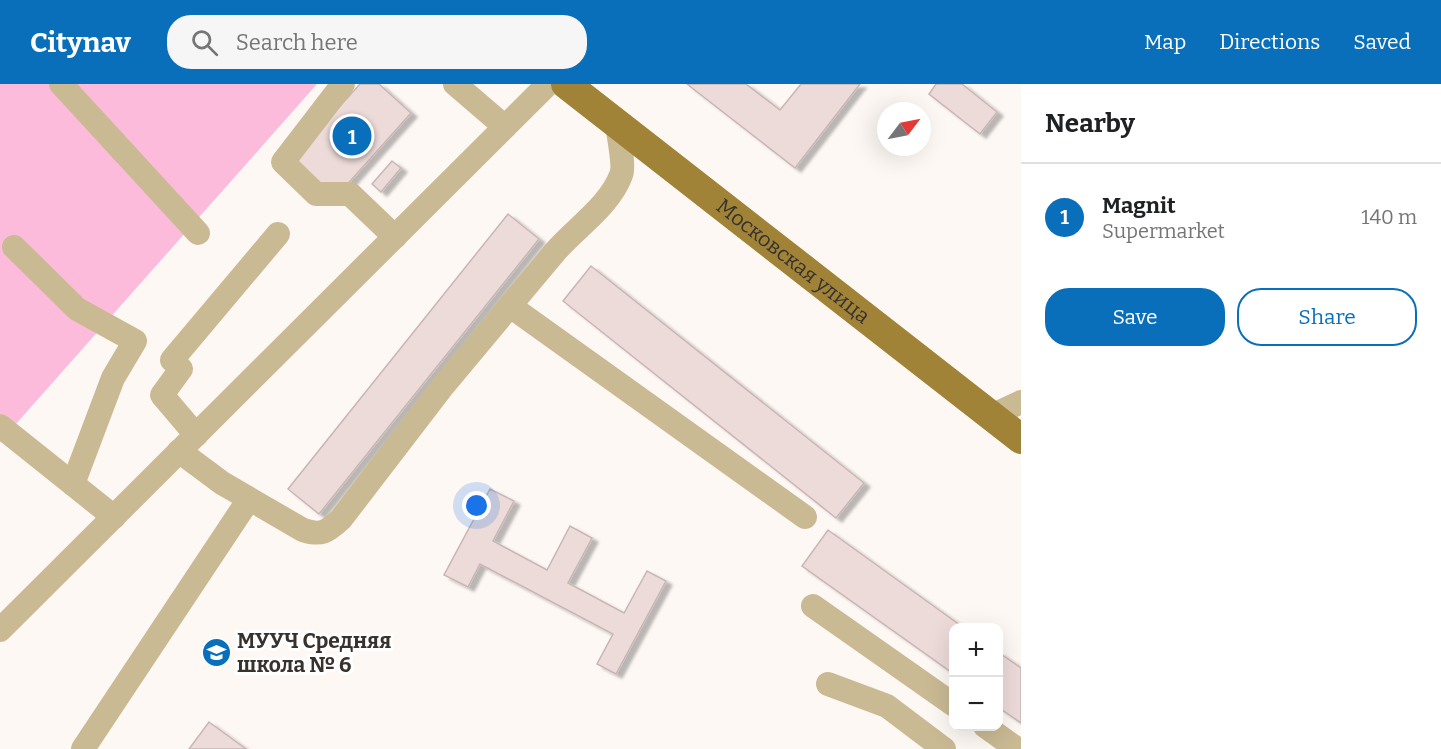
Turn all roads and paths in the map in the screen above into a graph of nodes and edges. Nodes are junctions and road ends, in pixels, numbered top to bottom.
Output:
1 (61, 84) edge
2 (343, 84) edge
3 (455, 84) edge
4 (548, 84) edge
5 (566, 84) edge
6 (616, 123) junction
7 (505, 127) junction
8 (198, 233) dead end
9 (278, 234) dead end
10 (395, 237) junction
11 (14, 247) dead end
12 (510, 306) junction
13 (1021, 402) edge
14 (991, 416) junction
15 (0, 426) edge
16 (1021, 439) edge
17 (187, 443) junction
18 (73, 484) junction
19 (249, 500) junction
20 (114, 517) junction
21 (805, 517) dead end
22 (813, 606) dead end
23 (0, 630) edge
24 (828, 684) dead end
25 (949, 701) edge
26 (992, 731) edge
27 (83, 749) edge
28 (944, 749) edge
29 (1017, 749) edge

1 - 8 street
2 - 10 street
3 - 7 street
4 - 7 street
5 - 6 main road, Московская улица
6 - 12 street
6 - 14 main road, Московская улица
7 - 10 street
9 - 17 street
10 - 17 street
11 - 18 street
12 - 19 street
12 - 21 street
13 - 14 street
14 - 16 main road, Московская улица
15 - 18 street
17 - 19 street
17 - 20 street
18 - 20 street
19 - 27 street
20 - 23 street
22 - 25 street
24 - 28 street
26 - 29 street

